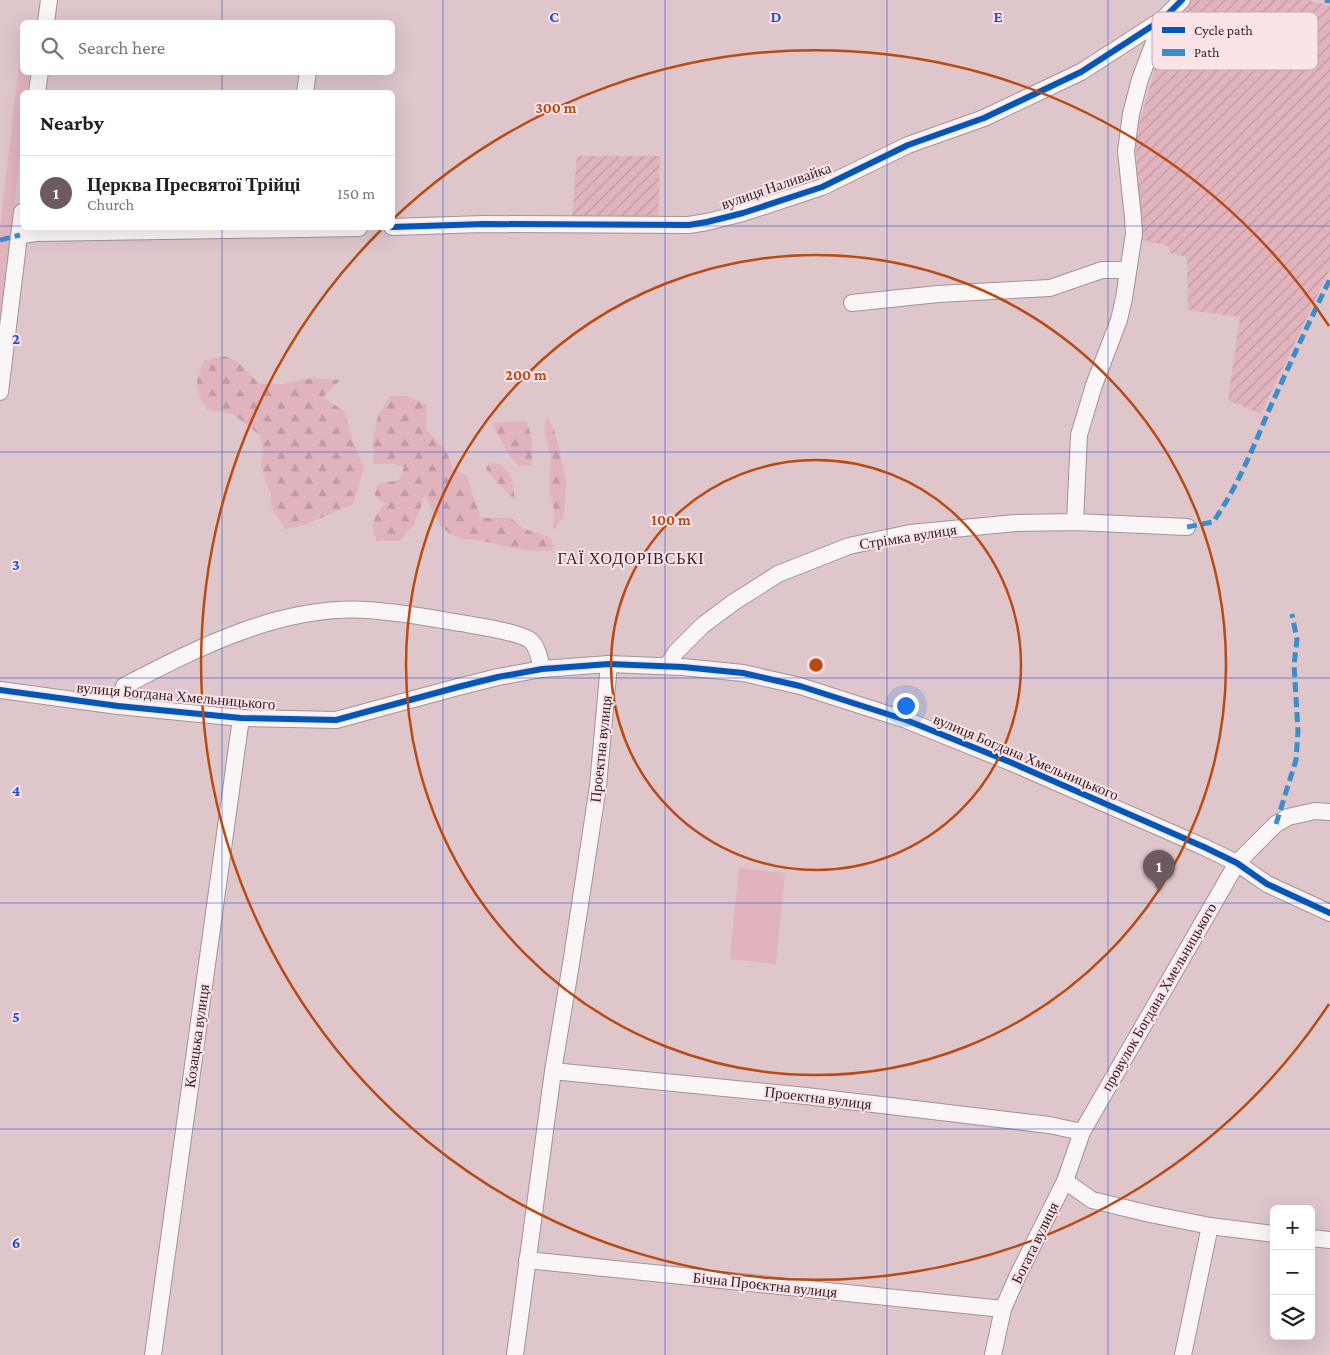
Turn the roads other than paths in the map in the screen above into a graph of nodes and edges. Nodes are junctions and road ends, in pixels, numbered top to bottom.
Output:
1 (49, 0) edge
2 (1182, 0) edge
3 (1170, 12) edge
4 (46, 20) edge
5 (1152, 26) edge
6 (1152, 48) edge
7 (40, 75) edge
8 (308, 75) edge
9 (37, 90) edge
10 (306, 90) edge
11 (395, 227) edge
12 (20, 230) edge
13 (186, 230) edge
14 (20, 235) junction
15 (1128, 270) junction
16 (852, 303) dead end
17 (0, 392) edge
18 (1075, 522) junction
19 (1188, 527) dead end
20 (609, 664) junction
21 (668, 666) junction
22 (542, 669) junction
23 (0, 690) edge
24 (118, 706) junction
25 (241, 718) junction
26 (1330, 812) edge
27 (1237, 863) junction
28 (1330, 913) edge
29 (552, 1070) junction
30 (1082, 1132) junction
31 (1065, 1181) junction
32 (1210, 1226) junction
33 (1270, 1234) edge
34 (1315, 1238) edge
35 (1330, 1240) edge
36 (527, 1260) junction
37 (1003, 1309) junction
38 (153, 1355) edge
39 (516, 1355) edge
40 (993, 1355) edge
41 (1183, 1355) edge

1 - 4 street
2 - 3 street, вулиця Наливайка
5 - 11 street, вулиця Наливайка
6 - 15 street
7 - 9 street
8 - 10 street
12 - 14 street
13 - 14 street
14 - 17 street
15 - 16 street
15 - 18 street
18 - 19 street, Стрімка вулиця
18 - 21 street, Стрімка вулиця
20 - 21 street, вулиця Богдана Хмельницького
20 - 22 street, вулиця Богдана Хмельницького
20 - 29 street, Проектна вулиця
21 - 27 street, вулиця Богдана Хмельницького
22 - 24 street
22 - 25 street, вулиця Богдана Хмельницького
23 - 24 street, вулиця Богдана Хмельницького
24 - 25 street, вулиця Богдана Хмельницького
25 - 38 street, Козацька вулиця
26 - 27 street, провулок Богдана Хмельницького
27 - 28 street, вулиця Богдана Хмельницького
27 - 30 street, провулок Богдана Хмельницького
29 - 30 street, Проектна вулиця
29 - 36 street, Проектна вулиця
30 - 31 street, Богата вулиця
31 - 32 street
31 - 37 street, Богата вулиця
32 - 33 street
32 - 41 street
34 - 35 street
36 - 37 street, Бічна Проєктна вулиця
36 - 39 street, Проектна вулиця
37 - 40 street, Богата вулиця

